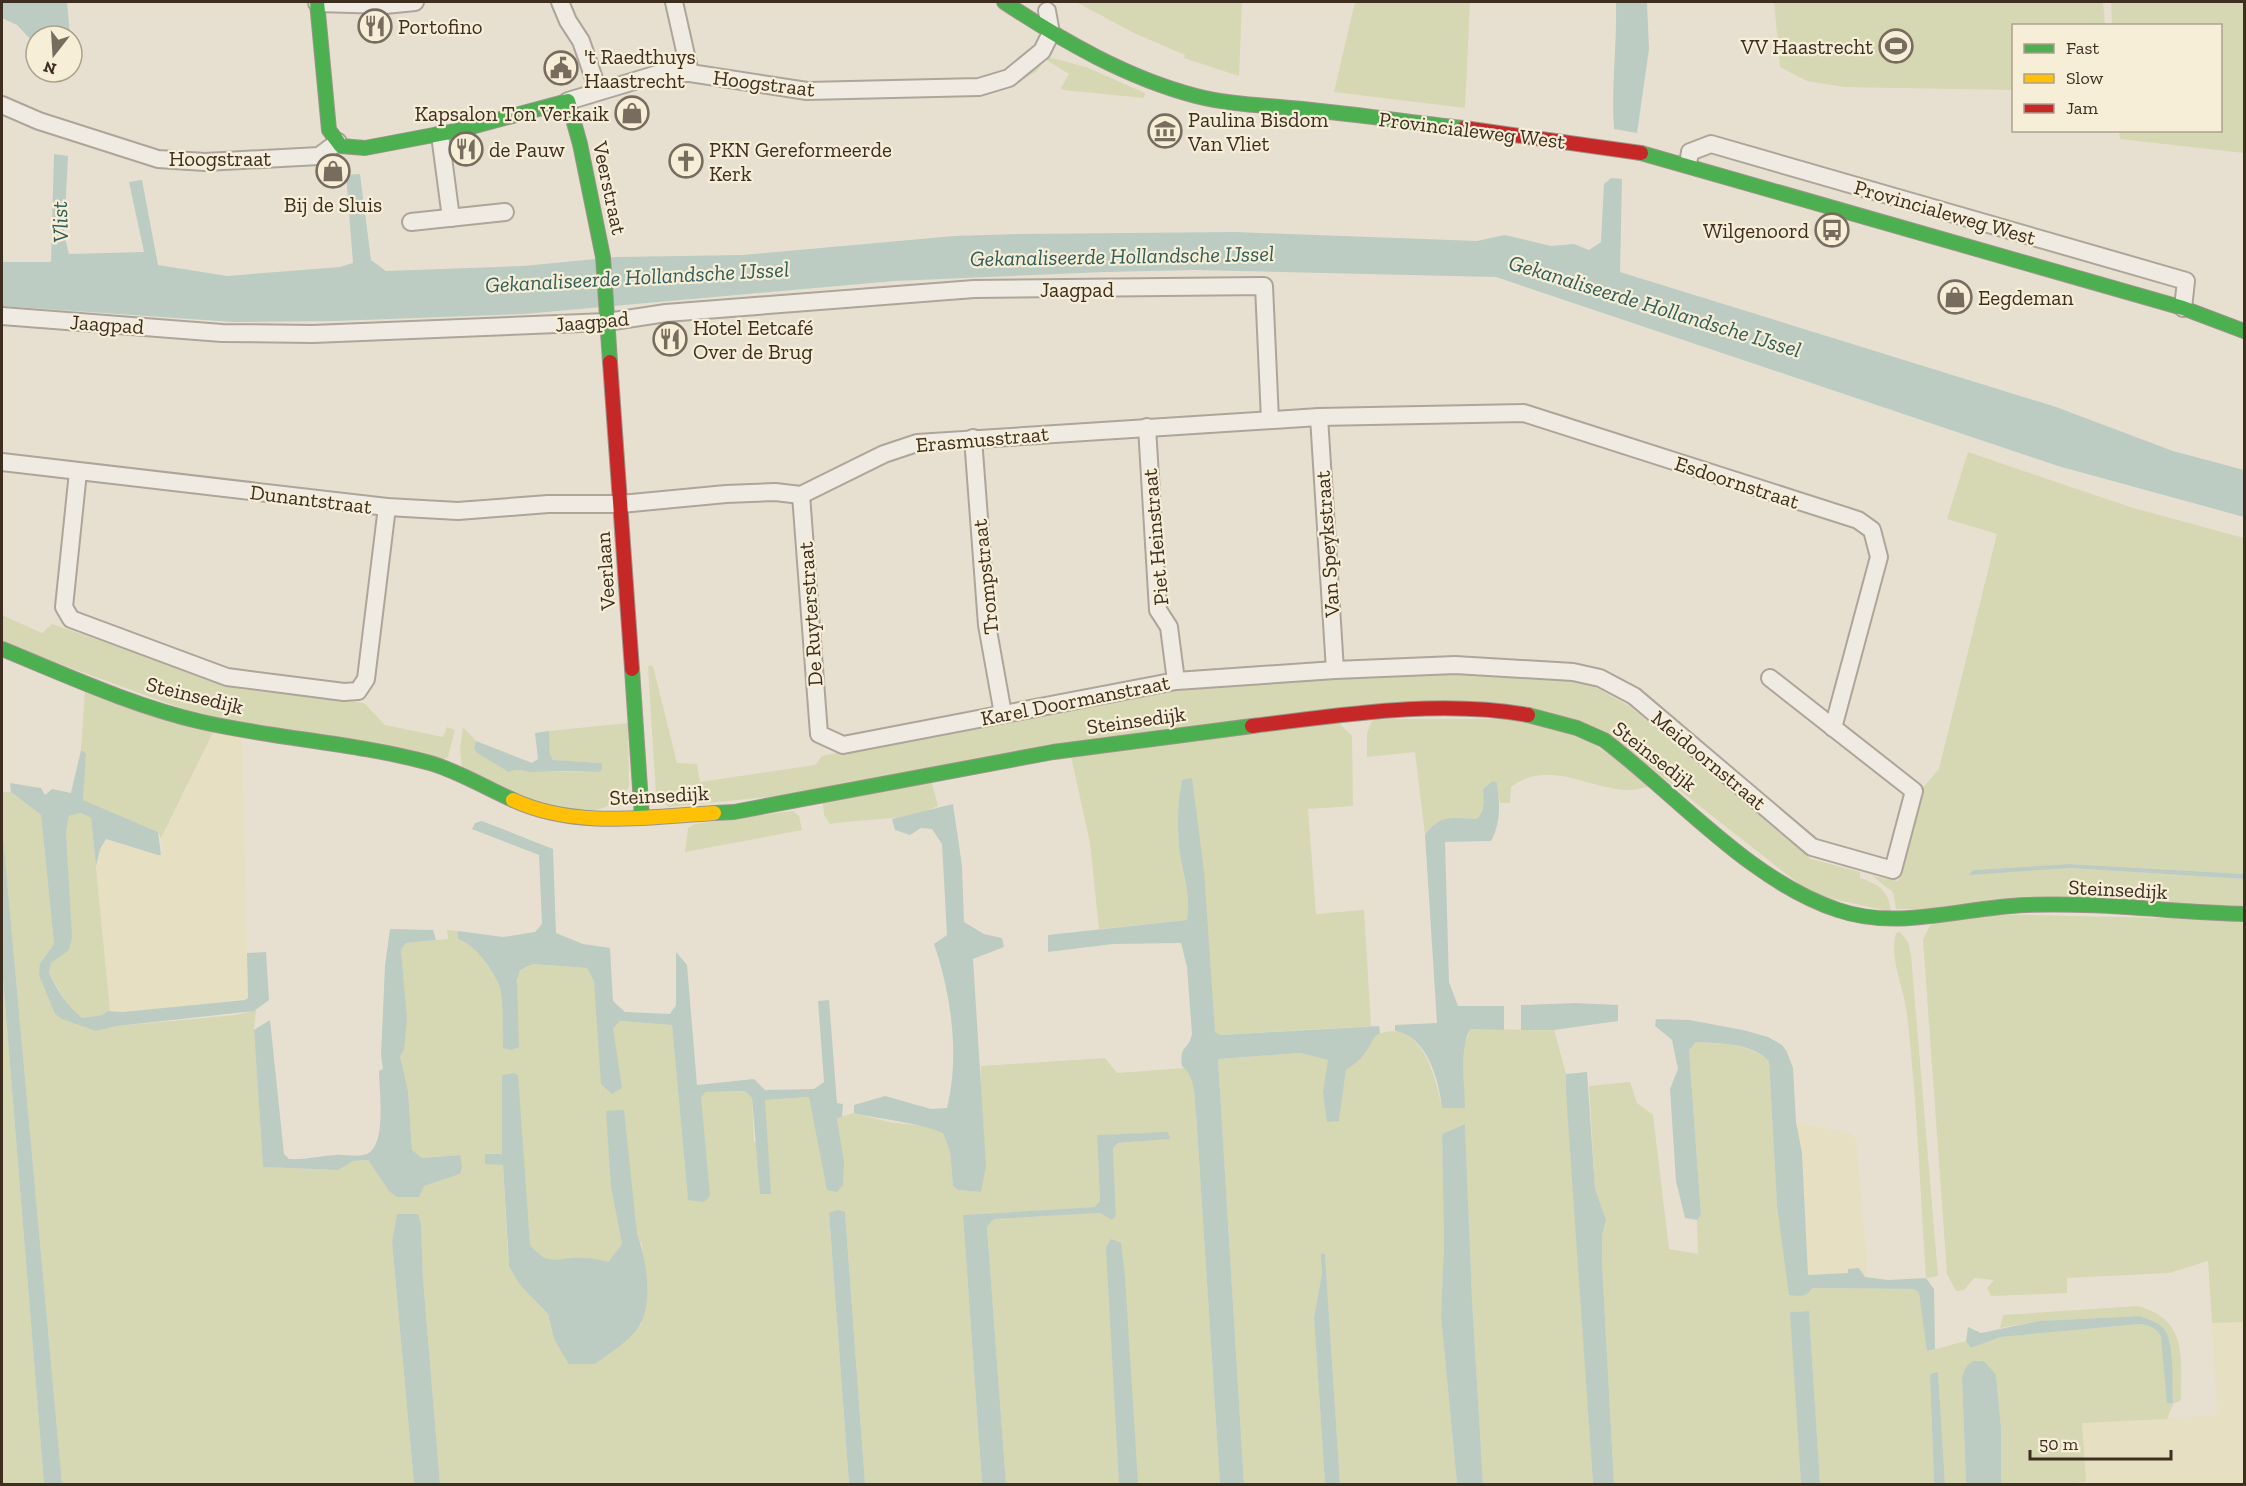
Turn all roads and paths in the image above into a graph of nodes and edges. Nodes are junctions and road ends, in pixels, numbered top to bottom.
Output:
1 (317, 2) edge
2 (415, 2) edge
3 (560, 2) edge
4 (674, 2) edge
5 (1004, 2) edge
6 (1040, 6) edge
7 (1066, 23) dead end
8 (1052, 33) junction
9 (690, 73) junction
10 (1196, 81) dead end
11 (598, 90) junction
12 (568, 101) junction
13 (2, 105) edge
14 (1291, 108) junction
15 (440, 135) junction
16 (338, 142) junction
17 (1688, 164) junction
18 (505, 212) dead end
19 (451, 218) junction
20 (411, 222) dead end
21 (2183, 308) junction
22 (607, 315) junction
23 (2, 316) edge
24 (2244, 331) edge
25 (1319, 417) junction
26 (1270, 420) junction
27 (1147, 427) junction
28 (973, 438) junction
29 (2, 462) edge
30 (78, 472) junction
31 (801, 495) junction
32 (621, 504) junction
33 (387, 507) junction
34 (2, 649) edge
35 (1335, 670) junction
36 (1770, 678) dead end
37 (1176, 681) junction
38 (1003, 714) junction
39 (1833, 728) junction
40 (819, 735) joint
41 (642, 818) junction
42 (2244, 914) edge

1 - 2 street
1 - 16 street
3 - 11 street
4 - 9 street
5 - 8 street, Provincialeweg West
6 - 7 street
6 - 8 street
8 - 9 street, Hoogstraat
8 - 14 street, Provincialeweg West
9 - 11 street, Hoogstraat
10 - 14 street, Provincialeweg West
11 - 12 street, Hoogstraat
12 - 15 street, Hoogstraat
12 - 22 street, Veerstraat
13 - 16 street, Hoogstraat
14 - 17 street, Provincialeweg West
15 - 16 street, Hoogstraat
15 - 19 street
17 - 21 street, Provincialeweg West
17 - 21 street, Provincialeweg West
18 - 19 street
19 - 20 street
21 - 24 street, Provincialeweg West
22 - 23 street, Jaagpad
22 - 26 street, Jaagpad
22 - 32 street, Veerlaan
25 - 26 street, Erasmusstraat
25 - 35 street, Van Speykstraat
25 - 39 street, Esdoornstraat
26 - 27 street, Erasmusstraat
27 - 28 street, Erasmusstraat
27 - 37 street, Piet Heinstraat
28 - 31 street, Erasmusstraat
28 - 38 street, Trompstraat
29 - 30 street, Dunantstraat
30 - 33 street, Dunantstraat
30 - 33 street
31 - 32 street
31 - 40 street, De Ruyterstraat
32 - 33 street, Dunantstraat
32 - 41 street, Veerlaan
34 - 41 street, Steinsedijk
35 - 37 street, Karel Doormanstraat
35 - 39 street, Meidoornstraat
36 - 39 street
37 - 38 street, Karel Doormanstraat
38 - 40 street, Karel Doormanstraat
41 - 42 street, Steinsedijk

